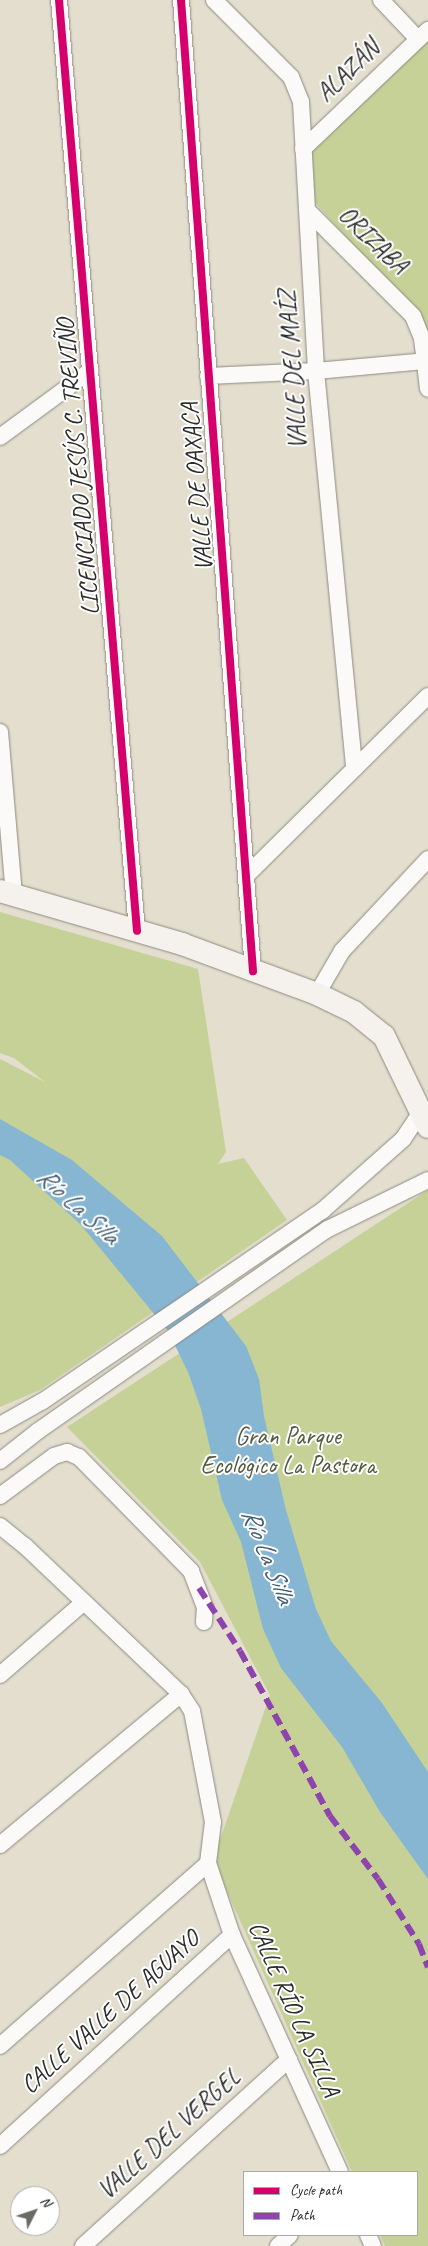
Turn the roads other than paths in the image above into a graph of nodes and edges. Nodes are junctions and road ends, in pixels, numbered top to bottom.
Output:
1 (59, 0) edge
2 (181, 0) edge
3 (214, 0) edge
4 (381, 0) edge
5 (423, 34) edge
6 (303, 149) junction
7 (308, 211) junction
8 (426, 361) junction
9 (90, 371) junction
10 (316, 371) junction
11 (208, 376) junction
12 (428, 389) edge
13 (0, 437) edge
14 (428, 696) edge
15 (0, 732) edge
16 (354, 768) junction
17 (428, 859) edge
18 (248, 874) junction
19 (7, 893) edge
20 (137, 931) junction
21 (253, 971) junction
22 (317, 994) junction
23 (426, 1115) edge
24 (428, 1180) edge
25 (0, 1425) edge
26 (0, 1461) edge
27 (0, 1496) edge
28 (0, 1526) edge
29 (84, 1602) junction
30 (204, 1622) dead end
31 (0, 1675) edge
32 (181, 1694) junction
33 (0, 1845) edge
34 (208, 1863) junction
35 (232, 1935) junction
36 (0, 2046) edge
37 (288, 2059) junction
38 (0, 2146) edge
39 (340, 2171) edge
40 (289, 2236) edge
41 (83, 2246) edge
42 (278, 2246) edge

1 - 9 street, LICENCIADO JESÚS C. TREVIÑO
2 - 11 street, VALLE DE OAXACA
3 - 6 street, VALLE DEL MAÍZ
4 - 5 street
5 - 6 street, ALAZÁN
6 - 7 street, VALLE DEL MAÍZ
7 - 8 street, ORIZABA
7 - 10 street, VALLE DEL MAÍZ
8 - 10 street
8 - 12 street, ORIZABA
9 - 13 street
9 - 20 street, LICENCIADO JESÚS C. TREVIÑO
10 - 11 street
10 - 16 street, VALLE DEL MAÍZ
11 - 18 street, VALLE DE OAXACA
14 - 16 street
15 - 19 street
16 - 18 street
17 - 22 street
18 - 21 street, VALLE DE OAXACA
19 - 20 street
20 - 21 street
21 - 22 street
22 - 23 street
23 - 25 street
24 - 26 street
27 - 30 street
28 - 29 street
29 - 31 street
29 - 32 street
32 - 33 street
32 - 34 street
34 - 35 street, CALLE RÍO LA SILLA
34 - 36 street
35 - 37 street, CALLE RÍO LA SILLA
35 - 38 street, CALLE VALLE DE AGUAYO
37 - 39 street, CALLE RÍO LA SILLA
37 - 41 street, VALLE DEL VERGEL
40 - 42 street

